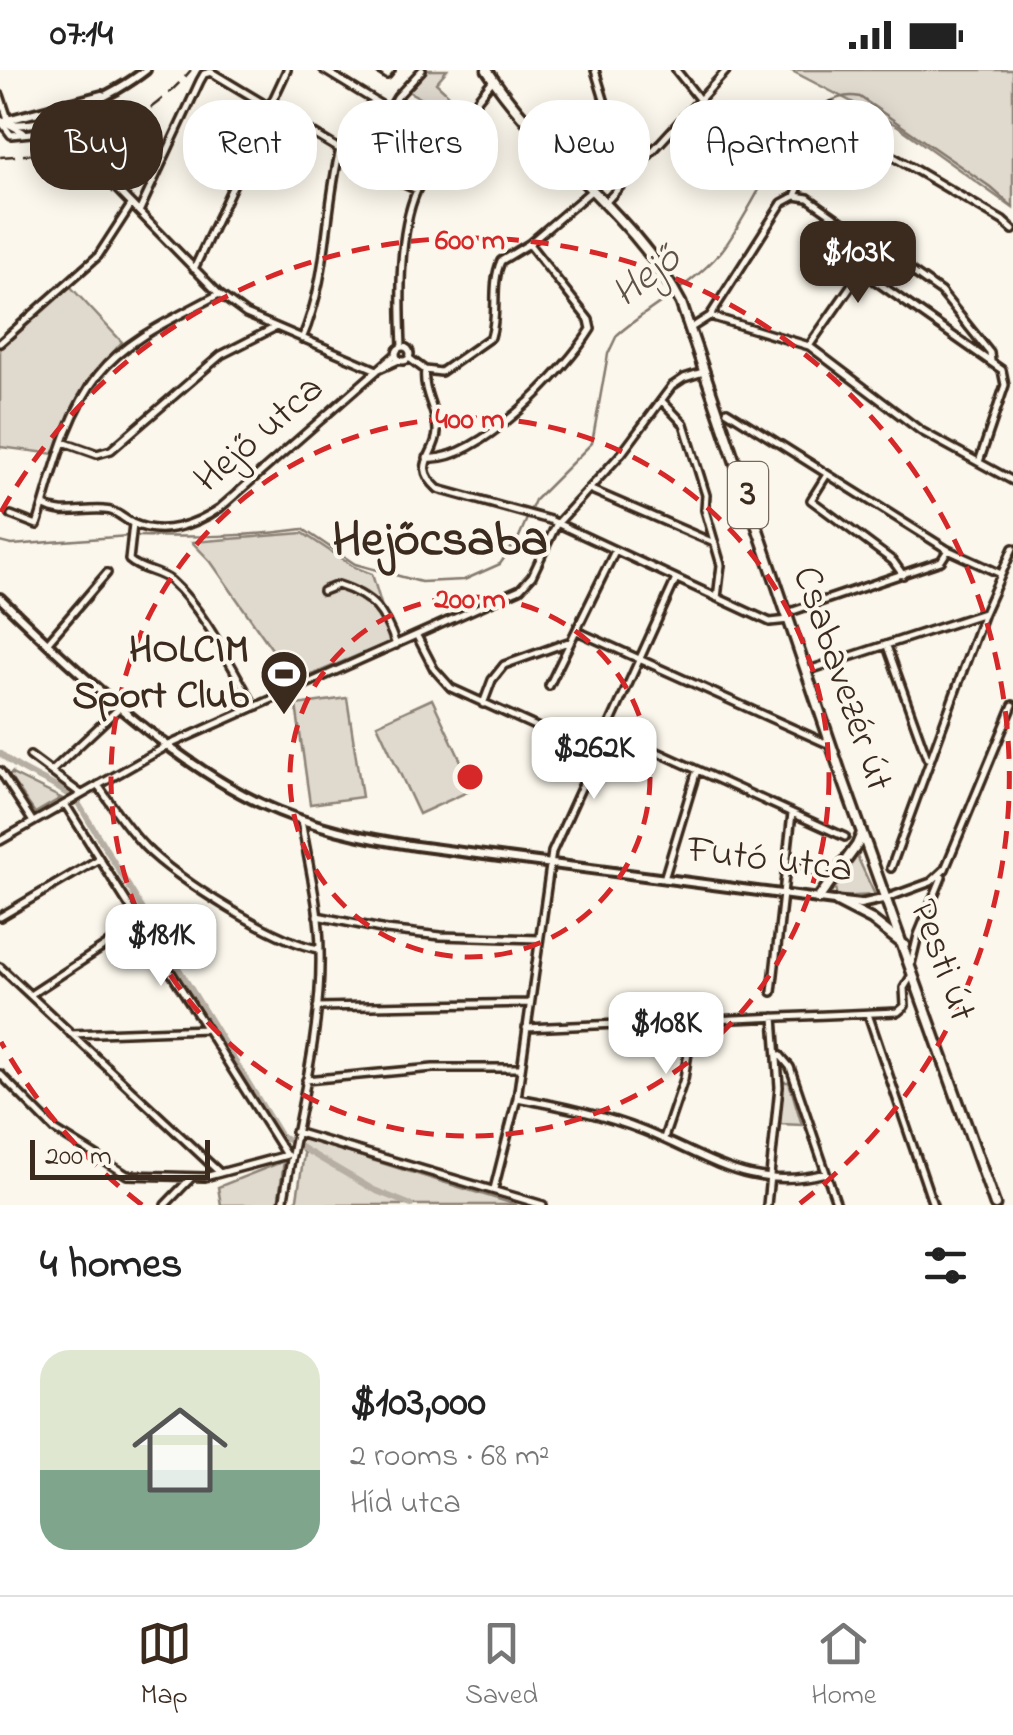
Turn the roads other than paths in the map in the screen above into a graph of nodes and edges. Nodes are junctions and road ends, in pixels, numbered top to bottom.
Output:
1 (146, 70) edge
2 (287, 70) edge
3 (324, 70) edge
4 (380, 70) edge
5 (392, 70) edge
6 (422, 70) edge
7 (487, 70) edge
8 (595, 70) edge
9 (676, 70) edge
10 (727, 70) edge
11 (494, 80) junction
12 (0, 95) edge
13 (101, 97) junction
14 (97, 100) edge
15 (192, 100) edge
16 (260, 100) edge
17 (273, 100) edge
18 (370, 100) edge
19 (395, 100) edge
20 (479, 100) edge
21 (699, 100) joint
22 (4, 119) edge
23 (183, 119) edge
24 (670, 131) edge
25 (30, 134) edge
26 (652, 151) junction
27 (894, 157) edge
28 (337, 161) edge
29 (117, 190) edge
30 (231, 190) edge
31 (417, 190) edge
32 (798, 190) edge
33 (592, 192) junction
34 (795, 196) junction
35 (131, 204) junction
36 (604, 204) junction
37 (139, 212) junction
38 (1013, 230) edge
39 (529, 244) junction
40 (878, 247) junction
41 (194, 269) junction
42 (862, 271) junction
43 (219, 294) junction
44 (710, 316) junction
45 (276, 327) junction
46 (691, 328) junction
47 (302, 338) junction
48 (0, 343) edge
49 (809, 346) junction
50 (402, 347) junction
51 (397, 357) junction
52 (409, 358) junction
53 (991, 361) junction
54 (377, 370) junction
55 (425, 370) junction
56 (703, 372) junction
57 (662, 401) junction
58 (727, 411) dead end
59 (63, 442) junction
60 (427, 458) junction
61 (979, 462) junction
62 (826, 476) junction
63 (1013, 481) edge
64 (589, 488) junction
65 (43, 505) junction
66 (11, 515) dead end
67 (556, 525) junction
68 (132, 531) junction
69 (714, 543) junction
70 (1013, 548) edge
71 (948, 550) junction
72 (615, 552) junction
73 (107, 574) dead end
74 (1001, 574) junction
75 (903, 575) junction
76 (676, 578) junction
77 (323, 591) dead end
78 (0, 598) edge
79 (717, 598) junction
80 (984, 613) junction
81 (788, 616) junction
82 (578, 631) junction
83 (417, 636) junction
84 (572, 640) junction
85 (48, 642) junction
86 (886, 644) junction
87 (396, 645) junction
88 (639, 661) junction
89 (806, 671) junction
90 (549, 686) dead end
91 (483, 704) junction
92 (1013, 704) edge
93 (121, 705) junction
94 (255, 707) junction
95 (607, 730) junction
96 (170, 745) junction
97 (831, 746) junction
98 (596, 754) junction
99 (30, 756) dead end
100 (928, 760) junction
101 (52, 770) junction
102 (698, 770) junction
103 (0, 771) edge
104 (98, 785) junction
105 (82, 794) junction
106 (66, 803) junction
107 (792, 813) junction
108 (301, 820) junction
109 (33, 822) junction
110 (862, 834) junction
111 (844, 837) dead end
112 (0, 841) edge
113 (869, 851) joint
114 (100, 859) junction
115 (550, 864) junction
116 (785, 864) junction
117 (891, 868) dead end
118 (945, 869) junction
119 (816, 870) dead end
120 (664, 878) junction
121 (782, 894) junction
122 (887, 898) junction
123 (818, 900) junction
124 (837, 902) junction
125 (316, 916) junction
126 (0, 917) edge
127 (141, 923) junction
128 (538, 938) junction
129 (905, 946) junction
130 (320, 949) junction
131 (0, 967) edge
132 (912, 968) junction
133 (772, 992) dead end
134 (30, 995) junction
135 (529, 1002) junction
136 (316, 1007) junction
137 (868, 1014) junction
138 (774, 1017) junction
139 (693, 1020) junction
140 (526, 1028) junction
141 (207, 1029) junction
142 (71, 1034) junction
143 (777, 1053) junction
144 (521, 1068) junction
145 (0, 1074) edge
146 (306, 1080) junction
147 (518, 1098) junction
148 (294, 1135) junction
149 (663, 1139) junction
150 (289, 1152) junction
151 (220, 1172) junction
152 (826, 1173) junction
153 (191, 1178) junction
154 (768, 1179) junction
155 (494, 1189) junction
156 (166, 1205) edge
157 (282, 1205) edge
158 (543, 1205) edge
159 (767, 1205) edge
160 (837, 1205) edge
161 (933, 1205) edge
162 (995, 1205) edge

1 - 13 main road
2 - 17 street
3 - 18 street
4 - 5 street
6 - 19 street
7 - 11 main road, Csabavezér út / 3
8 - 26 street
9 - 21 street
10 - 21 street
11 - 20 street
11 - 33 main road, Csabavezér út / 3
12 - 22 street
13 - 14 street
13 - 22 main road
13 - 22 main road
15 - 16 street
22 - 25 street
23 - 37 street
24 - 26 street
26 - 36 street
27 - 38 street
28 - 47 street
29 - 35 street
30 - 41 street
31 - 50 street
32 - 34 street
33 - 36 main road, Csabavezér út / 3
33 - 39 street
34 - 40 street
34 - 44 street
35 - 37 street
35 - 48 street
36 - 46 main road, Csabavezér út / 3
37 - 41 street
39 - 55 street
39 - 60 street
40 - 42 street
40 - 53 street
41 - 43 street
42 - 49 street
42 - 53 street
43 - 45 street
43 - 59 street
44 - 46 street
44 - 49 street
45 - 47 street
45 - 59 street
46 - 56 main road, Csabavezér út / 3
47 - 54 street
49 - 61 street
50 - 51 street, Hejő utca
50 - 52 street
51 - 52 street
51 - 54 street, Hejő utca
52 - 55 street
53 - 61 street
54 - 68 street, Hejő utca
55 - 60 street
56 - 57 street
56 - 81 main road, Csabavezér út / 3
57 - 64 street
57 - 69 street
58 - 62 street
59 - 65 street
60 - 67 street
61 - 63 street
62 - 71 street
62 - 75 street
64 - 67 street
64 - 69 street
65 - 66 street
65 - 68 street, Hejő utca
67 - 72 street
67 - 83 street
68 - 94 street
69 - 79 street
70 - 74 street
71 - 74 street
71 - 75 street
72 - 76 street
72 - 82 street
73 - 85 street
74 - 80 street
75 - 81 street
76 - 79 street
76 - 88 street
77 - 87 street
78 - 85 main road, Futó utca
79 - 81 street
80 - 86 street
80 - 100 street
81 - 89 main road, Csabavezér út / 3
82 - 84 street
82 - 88 street
83 - 87 street
83 - 91 street
84 - 90 street
84 - 91 street
85 - 93 main road, Futó utca
86 - 89 street
86 - 100 street
87 - 94 street
88 - 95 street
88 - 97 street
89 - 97 main road, Csabavezér út / 3
91 - 98 street
92 - 118 street
93 - 96 main road, Futó utca
93 - 101 street
94 - 96 street
95 - 98 street
95 - 102 street
96 - 104 street
96 - 108 main road, Futó utca
97 - 110 main road, Csabavezér út / 3
98 - 115 street
99 - 101 street
100 - 117 street
101 - 105 street
102 - 107 street
102 - 120 street
103 - 109 street
104 - 105 street
104 - 130 street
105 - 106 street
106 - 109 street
106 - 114 street
107 - 111 street
107 - 116 street
108 - 115 main road, Futó utca
108 - 125 street
109 - 112 street
110 - 113 main road, Csabavezér út / 3
110 - 123 main road
113 - 122 main road, Pesti út / 3
114 - 126 street
114 - 127 street
115 - 120 main road, Futó utca
115 - 128 street
116 - 119 street
116 - 121 street
118 - 122 street
118 - 132 street
120 - 121 main road, Futó utca
121 - 123 main road, Futó utca
121 - 133 street
122 - 124 main road, Futó utca
122 - 129 main road, Pesti út / 3
123 - 124 main road, Futó utca
124 - 129 main road
125 - 128 street
125 - 130 street
127 - 134 street
127 - 141 street
128 - 135 street
129 - 132 main road, Pesti út / 3
130 - 136 street
131 - 134 street
132 - 137 street
132 - 162 main road, Pesti út / 3
134 - 142 street
135 - 136 street
135 - 140 street
136 - 146 street
137 - 138 street
137 - 161 street
138 - 139 street
138 - 143 street
139 - 140 street
139 - 149 street
140 - 144 street
141 - 142 street
141 - 150 street
142 - 151 street
143 - 152 street
143 - 154 street
144 - 146 street
144 - 147 street
145 - 153 street
146 - 148 street
147 - 149 street
147 - 155 street
148 - 150 street
148 - 155 street
149 - 154 street
150 - 151 street
150 - 157 street
151 - 153 street
152 - 154 street
152 - 160 street
153 - 156 street
154 - 159 street
155 - 158 street

